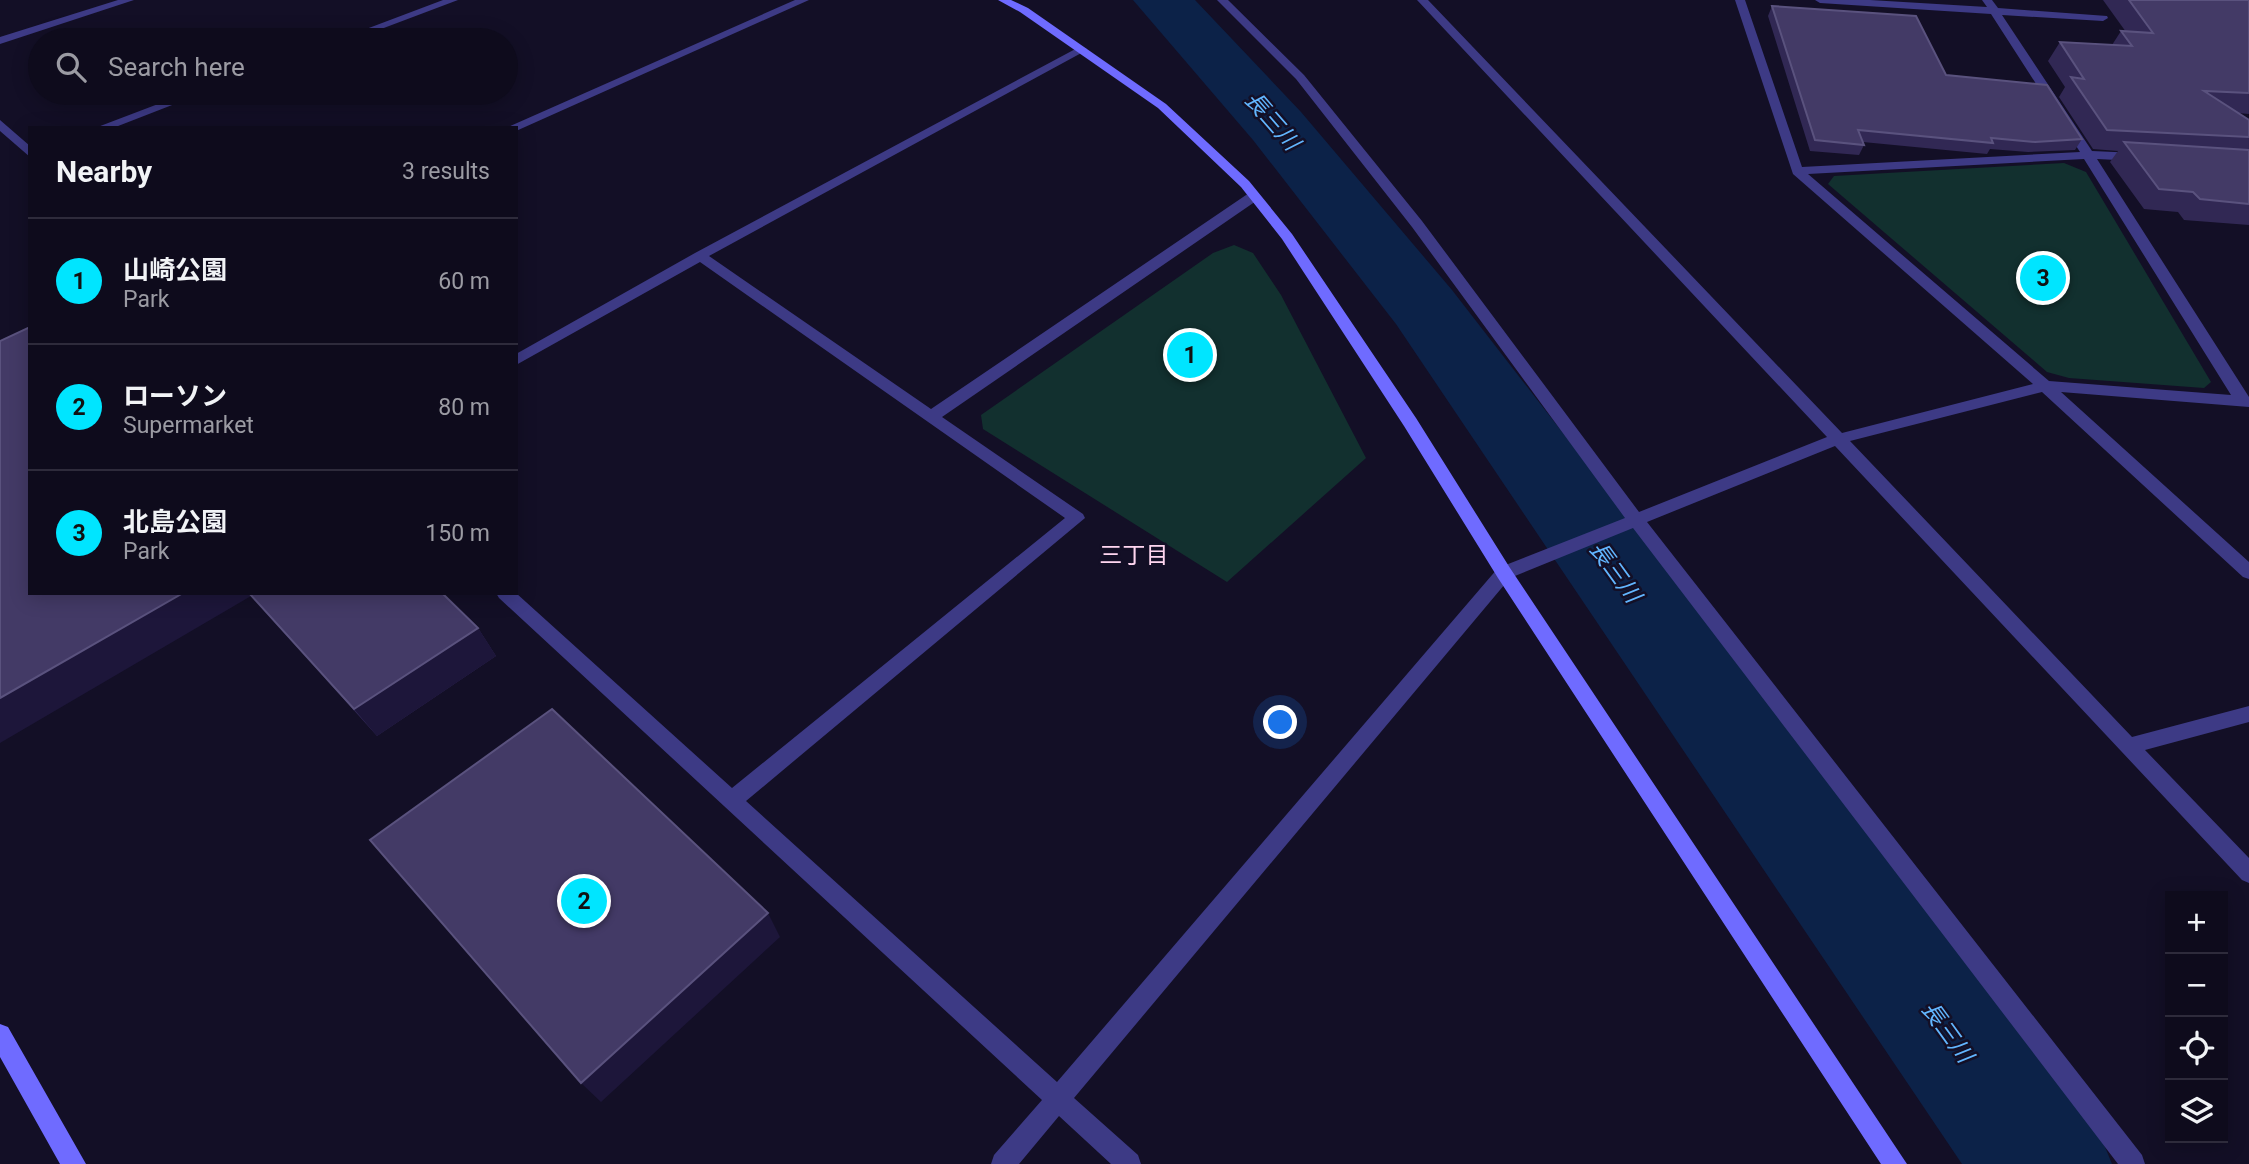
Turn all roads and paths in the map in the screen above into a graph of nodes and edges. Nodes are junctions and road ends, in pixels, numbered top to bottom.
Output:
1 (129, 0) edge
2 (453, 0) edge
3 (804, 0) edge
4 (1003, 0) edge
5 (1222, 0) edge
6 (1422, 0) edge
7 (1740, 0) edge
8 (1820, 0) edge
9 (1991, 6) edge
10 (2103, 18) dead end
11 (41, 28) edge
12 (375, 28) edge
13 (28, 32) edge
14 (0, 41) edge
15 (1081, 48) junction
16 (164, 105) edge
17 (0, 124) edge
18 (106, 126) edge
19 (517, 126) edge
20 (28, 151) edge
21 (2088, 155) junction
22 (2155, 158) edge
23 (1797, 171) junction
24 (1254, 196) junction
25 (700, 256) junction
26 (518, 359) edge
27 (2045, 386) junction
28 (2246, 401) edge
29 (931, 417) junction
30 (1838, 439) junction
31 (1637, 521) junction
32 (2249, 572) edge
33 (1504, 573) junction
34 (507, 595) edge
35 (2249, 714) edge
36 (2128, 746) junction
37 (733, 800) junction
38 (2249, 873) edge
39 (0, 1035) edge
40 (1059, 1101) junction
41 (74, 1164) edge
42 (1003, 1164) edge
43 (1129, 1164) edge
44 (1895, 1164) edge
45 (2133, 1164) edge

1 - 11 street
2 - 12 street
3 - 19 street
4 - 15 street
5 - 31 street
6 - 30 street
7 - 23 street
8 - 9 street
9 - 10 street
9 - 21 street
13 - 14 street
15 - 24 street
15 - 25 street
16 - 18 street
17 - 20 street
21 - 22 street
21 - 23 street
21 - 28 street
23 - 27 street
24 - 29 street
24 - 33 street
25 - 26 street
25 - 29 street
27 - 28 street
27 - 30 street
27 - 32 street
29 - 37 street
30 - 31 street
30 - 36 street
31 - 33 street
31 - 45 street
33 - 40 street
33 - 44 street
34 - 37 street
35 - 36 street
36 - 38 street
37 - 40 street
39 - 41 street
40 - 42 street
40 - 43 street

